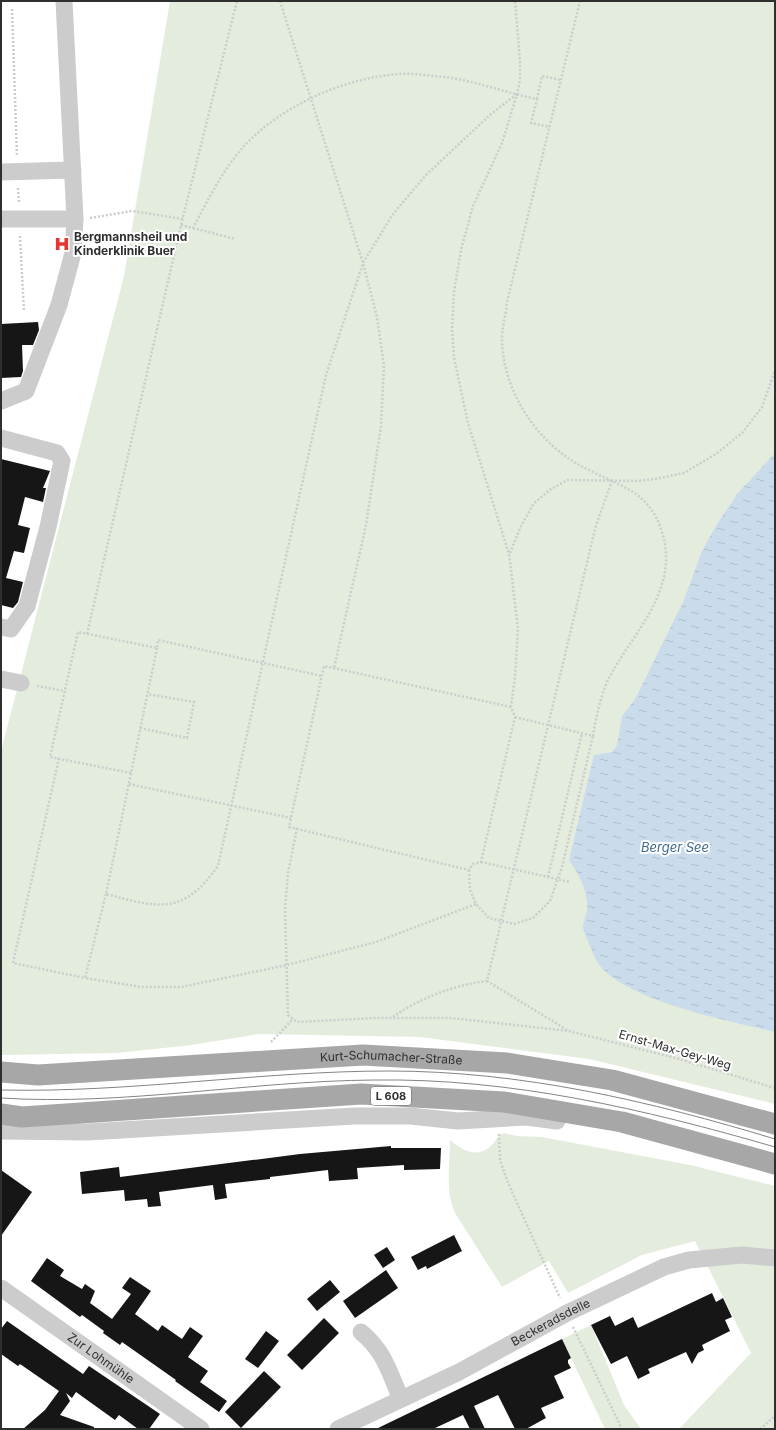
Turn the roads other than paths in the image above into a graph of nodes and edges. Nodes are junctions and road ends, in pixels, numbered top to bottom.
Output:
1 (64, 1) edge
2 (73, 170) junction
3 (1, 172) edge
4 (1, 219) edge
5 (75, 219) junction
6 (1, 401) edge
7 (1, 438) edge
8 (1, 627) edge
9 (1, 679) edge
10 (21, 683) road end
11 (1, 1072) edge
12 (1, 1114) edge
13 (622, 1122) junction
14 (775, 1124) edge
15 (1, 1131) edge
16 (775, 1164) edge
17 (775, 1258) edge
18 (1, 1288) edge
19 (361, 1332) dead end
20 (401, 1399) junction
21 (200, 1429) edge
22 (338, 1429) edge

1 - 2 street
2 - 3 street
2 - 5 street
4 - 5 street
5 - 6 street
7 - 8 street
9 - 10 street
11 - 14 main road, Kurt-Schumacher-Straße
12 - 13 main road, L 608
13 - 15 street
13 - 16 main road, L 608
17 - 20 street, Beckeradsdelle
18 - 21 street, Zur Lohmühle
19 - 20 street
20 - 22 street, Beckeradsdelle

